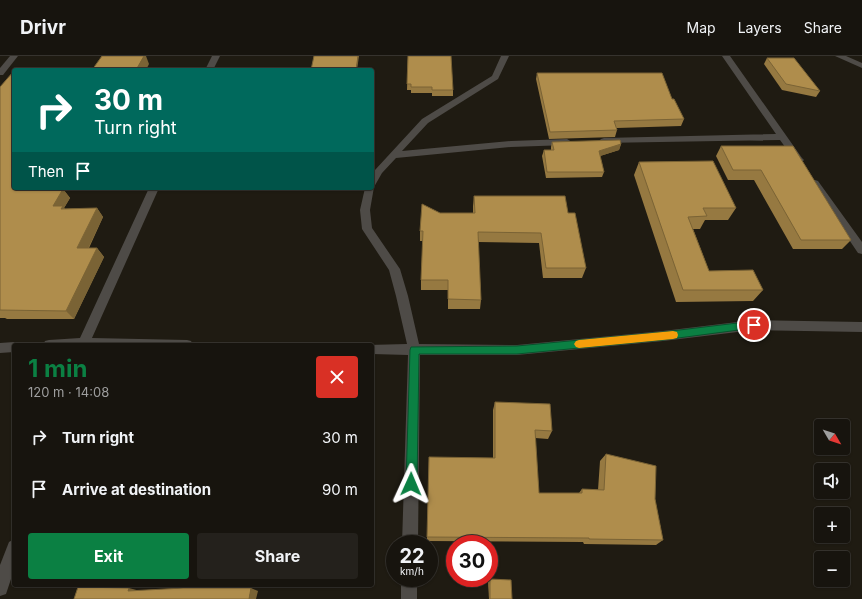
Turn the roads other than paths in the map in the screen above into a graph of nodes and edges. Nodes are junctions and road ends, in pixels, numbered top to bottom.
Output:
1 (14, 56) edge
2 (216, 56) edge
3 (505, 56) edge
4 (726, 56) edge
5 (839, 56) edge
6 (862, 66) edge
7 (210, 68) edge
8 (0, 73) edge
9 (782, 137) junction
10 (575, 142) edge
11 (591, 142) edge
12 (394, 155) junction
13 (374, 180) edge
14 (153, 190) edge
15 (370, 190) edge
16 (862, 250) edge
17 (862, 327) edge
18 (84, 343) edge
19 (12, 347) edge
20 (0, 348) edge
21 (374, 349) edge
22 (414, 350) junction
23 (410, 535) edge
24 (12, 553) edge
25 (409, 587) edge
26 (0, 588) edge
27 (409, 599) edge

1 - 8 street
2 - 7 street
3 - 12 street
4 - 9 street
5 - 6 street
9 - 11 street
9 - 16 street
10 - 12 street
12 - 13 street
14 - 18 street
15 - 22 street
17 - 22 street
19 - 20 street
21 - 22 street
22 - 23 street
24 - 26 street
25 - 27 street

